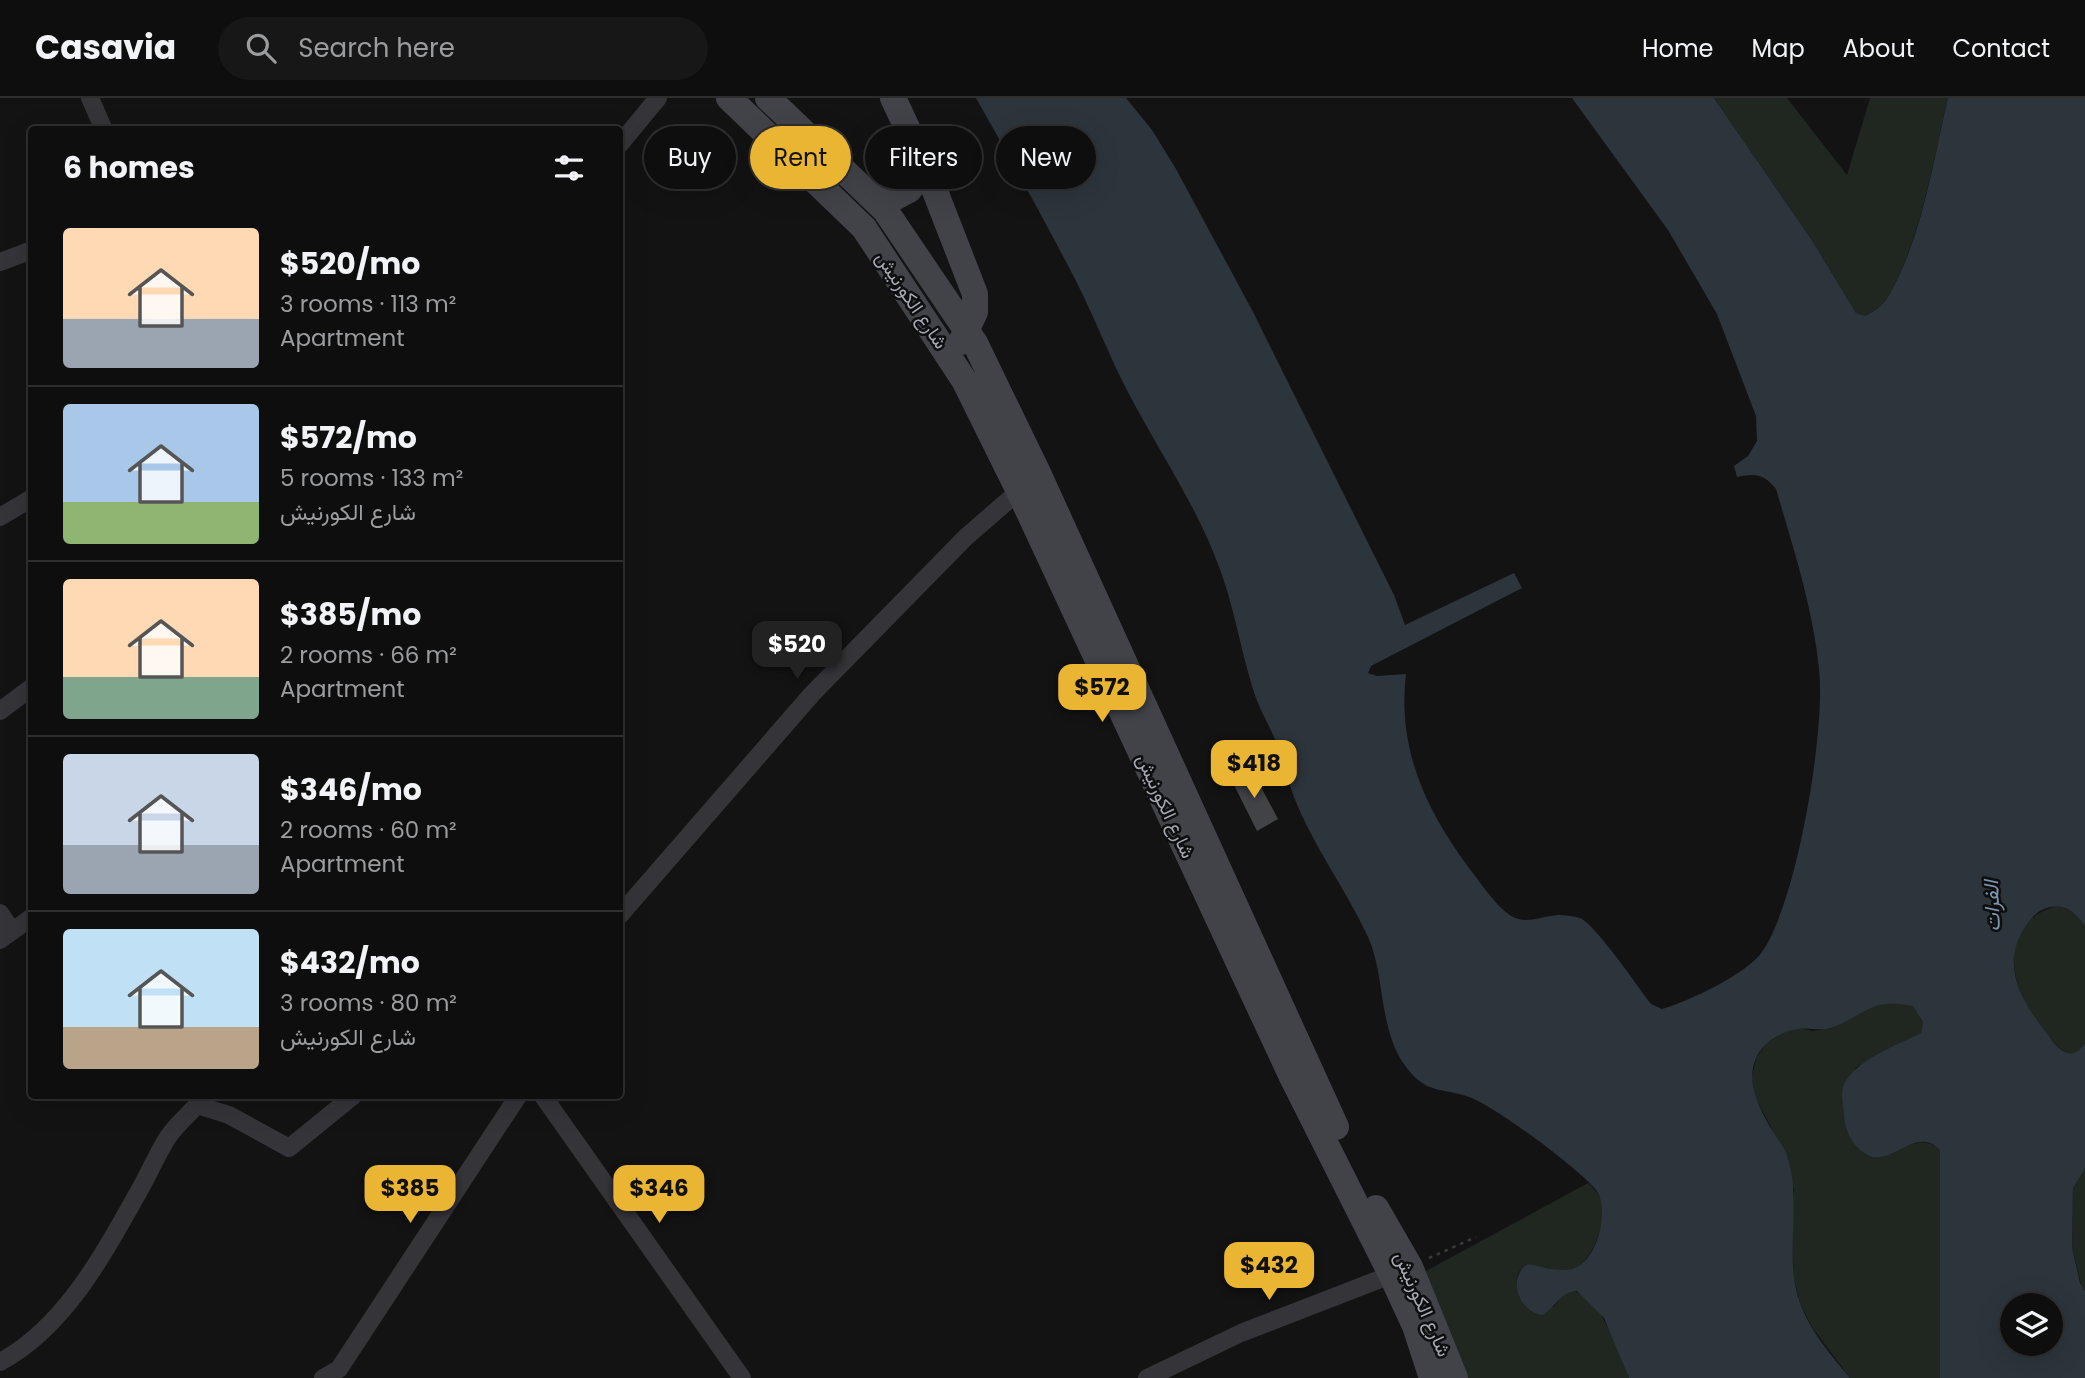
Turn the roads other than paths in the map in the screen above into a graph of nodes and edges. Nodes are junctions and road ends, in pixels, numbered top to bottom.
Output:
1 (90, 98) edge
2 (659, 98) edge
3 (729, 98) edge
4 (768, 98) edge
5 (893, 98) edge
6 (102, 126) edge
7 (906, 126) edge
8 (623, 140) edge
9 (910, 189) edge
10 (934, 189) edge
11 (869, 195) junction
12 (28, 252) edge
13 (0, 262) edge
14 (967, 332) junction
15 (952, 359) junction
16 (1019, 491) junction
17 (28, 500) edge
18 (0, 517) edge
19 (28, 690) edge
20 (0, 711) edge
21 (623, 912) edge
22 (0, 913) edge
23 (28, 920) edge
24 (6, 936) edge
25 (349, 1099) edge
26 (516, 1099) edge
27 (544, 1099) edge
28 (1401, 1271) junction
29 (0, 1362) edge
30 (323, 1378) edge
31 (742, 1378) edge
32 (1147, 1378) edge
33 (1432, 1378) edge
34 (1455, 1378) edge

1 - 6 street
2 - 8 street
3 - 15 main road, شارع الكورنيش
4 - 11 main road, شارع الكورنيش
5 - 7 main road
9 - 11 main road
10 - 14 main road
11 - 14 main road, شارع الكورنيش
12 - 13 street
14 - 15 main road
14 - 28 main road, شارع الكورنيش
15 - 16 main road, شارع الكورنيش
16 - 21 street
16 - 28 main road, شارع الكورنيش
17 - 18 street
19 - 20 street
22 - 24 street
23 - 24 street
25 - 29 street
26 - 30 street
27 - 31 street
28 - 32 street
28 - 33 main road, شارع الكورنيش
28 - 34 main road, شارع الكورنيش

